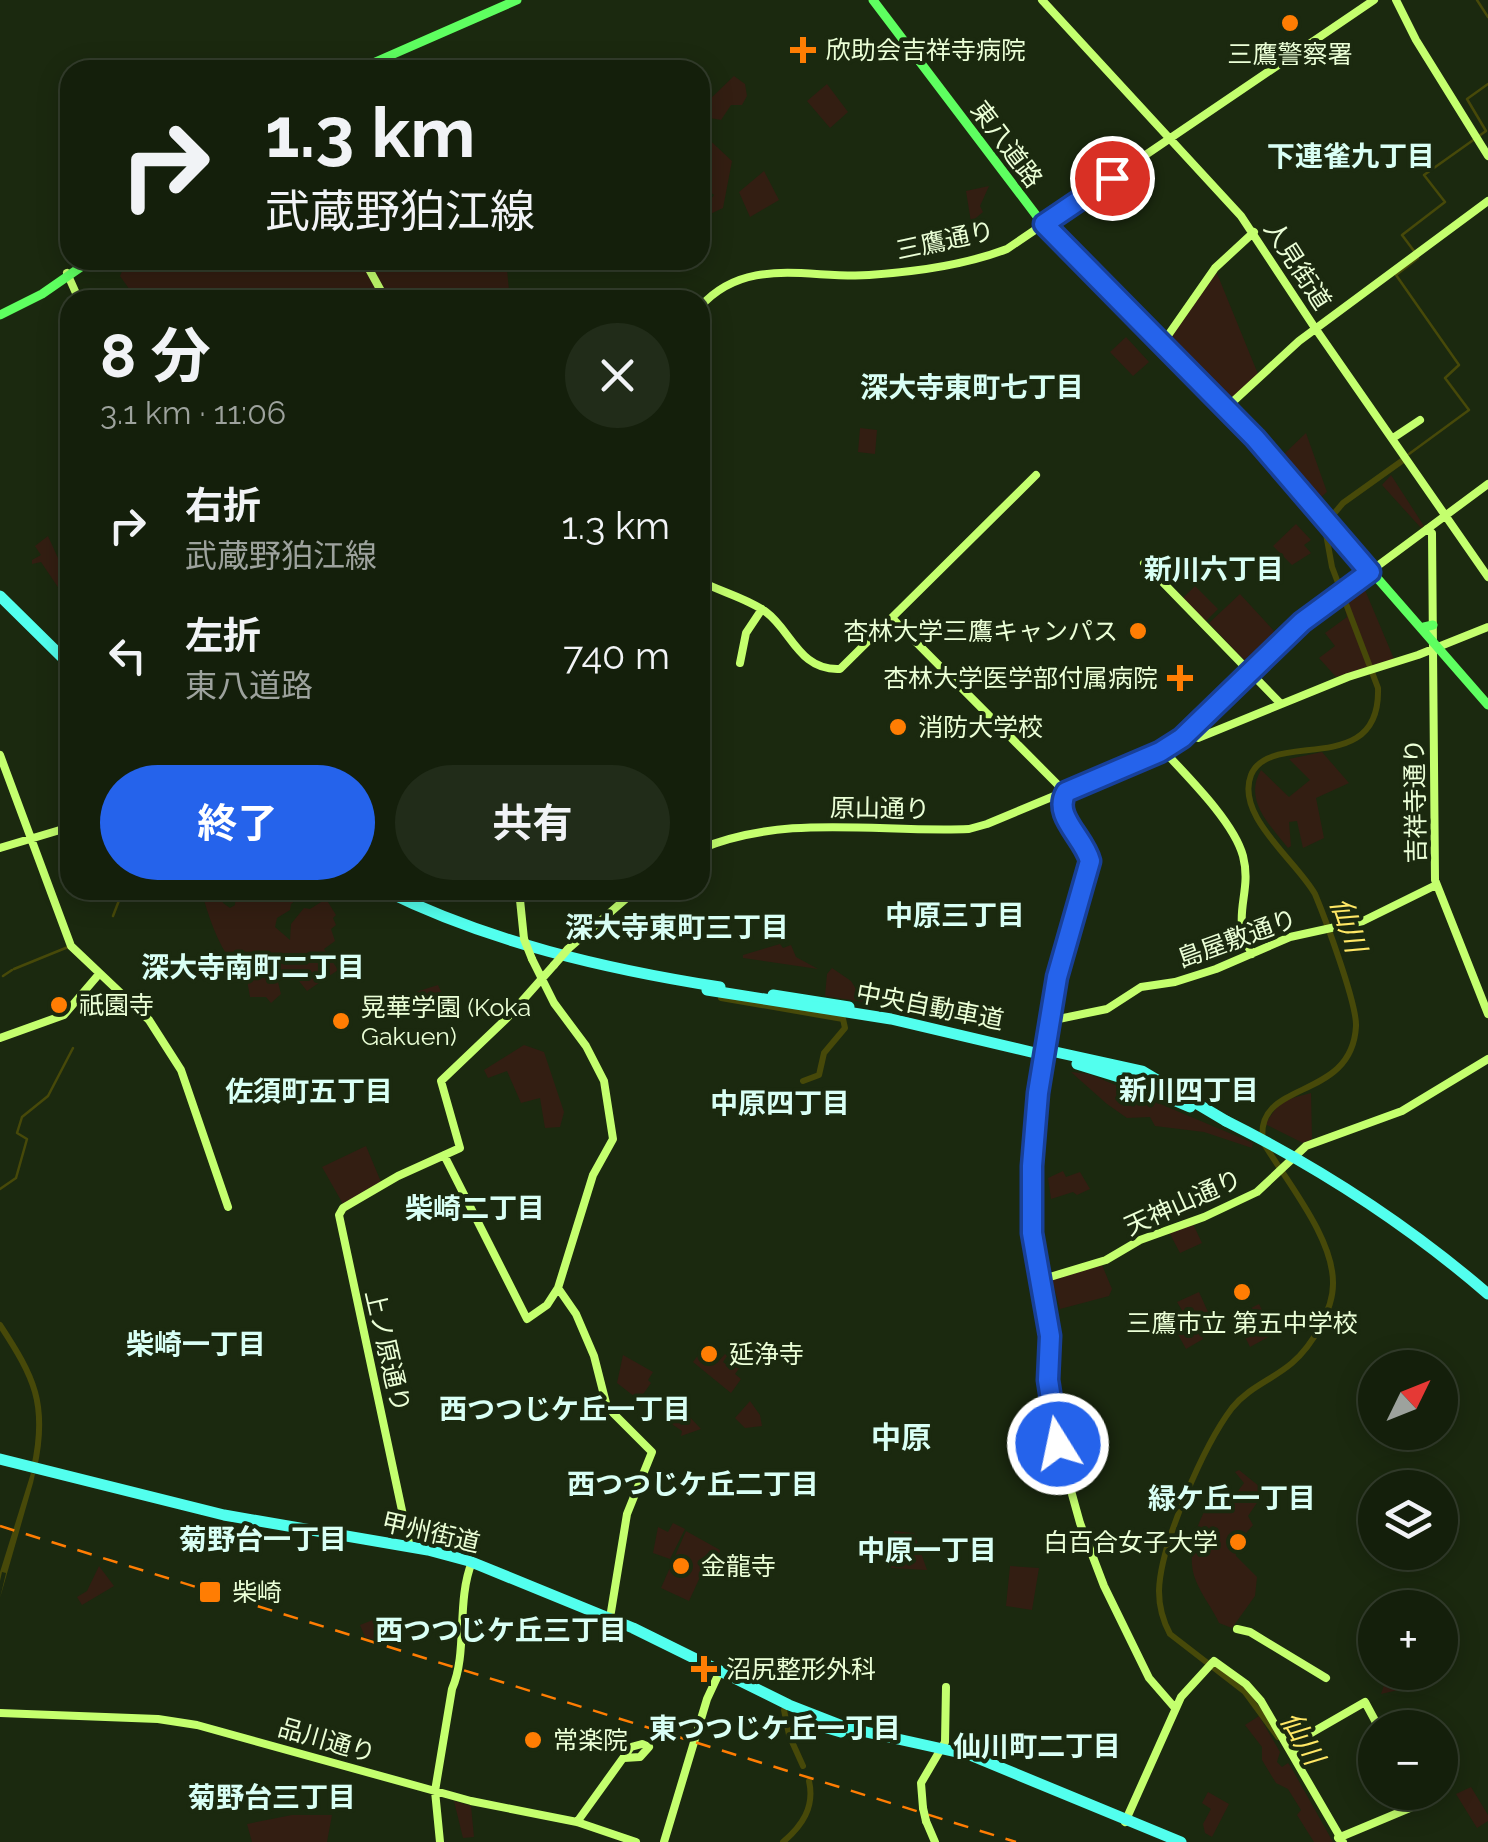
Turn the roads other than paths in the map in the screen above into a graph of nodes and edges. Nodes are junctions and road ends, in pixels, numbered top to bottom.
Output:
1 (505, 0) edge
2 (516, 0) edge
3 (875, 0) edge
4 (1042, 0) edge
5 (1374, 0) edge
6 (1396, 0) edge
7 (369, 60) edge
8 (381, 60) edge
9 (1171, 137) junction
10 (1488, 156) edge
11 (1488, 201) edge
12 (1047, 223) junction
13 (1254, 232) junction
14 (73, 270) edge
15 (76, 270) edge
16 (68, 275) junction
17 (74, 290) edge
18 (710, 299) edge
19 (0, 313) edge
20 (1316, 329) junction
21 (1164, 342) junction
22 (1227, 406) junction
23 (1420, 420) dead end
24 (1394, 438) junction
25 (1036, 476) dead end
26 (1488, 484) edge
27 (1447, 514) junction
28 (1427, 529) junction
29 (1144, 563) dead end
30 (1372, 570) junction
31 (1488, 578) edge
32 (710, 586) edge
33 (0, 596) edge
34 (0, 604) edge
35 (762, 609) junction
36 (892, 618) junction
37 (1429, 626) junction
38 (1488, 627) edge
39 (1436, 643) junction
40 (60, 660) edge
41 (60, 661) edge
42 (740, 663) dead end
43 (1250, 673) junction
44 (1488, 702) edge
45 (1281, 704) junction
46 (1188, 733) junction
47 (1163, 750) junction
48 (0, 754) edge
49 (1060, 794) junction
50 (60, 830) edge
51 (29, 838) junction
52 (710, 845) edge
53 (0, 848) edge
54 (1436, 885) junction
55 (394, 900) edge
56 (407, 900) edge
57 (520, 900) edge
58 (624, 900) edge
59 (1252, 954) junction
60 (99, 974) junction
61 (541, 979) junction
62 (708, 988) junction
63 (1488, 1014) edge
64 (1049, 1021) junction
65 (0, 1038) edge
66 (1050, 1054) junction
67 (1488, 1059) edge
68 (1225, 1123) junction
69 (444, 1155) junction
70 (228, 1207) dead end
71 (1040, 1280) junction
72 (558, 1288) junction
73 (1488, 1297) edge
74 (0, 1459) edge
75 (410, 1548) junction
76 (472, 1562) junction
77 (610, 1618) junction
78 (1237, 1629) dead end
79 (720, 1671) junction
80 (1326, 1678) dead end
81 (946, 1686) dead end
82 (1175, 1708) junction
83 (1369, 1710) edge
84 (0, 1714) edge
85 (941, 1749) junction
86 (1294, 1754) junction
87 (622, 1759) dead end
88 (436, 1791) junction
89 (1405, 1810) edge
90 (1125, 1820) junction
91 (577, 1822) junction
92 (1341, 1839) edge
93 (1168, 1841) edge
94 (440, 1842) edge
95 (636, 1842) edge
96 (664, 1842) edge
97 (935, 1842) edge
98 (1182, 1842) edge

1 - 7 main road
2 - 8 main road
3 - 12 main road, 東八道路
4 - 9 street, 人見街道
5 - 9 street, 三鷹通り
6 - 10 street
9 - 12 street, 三鷹通り
9 - 13 street, 人見街道
11 - 20 street
12 - 18 street, 三鷹通り
12 - 21 main road, 東八道路
13 - 20 street, 人見街道
13 - 21 street
14 - 16 main road
15 - 16 main road
16 - 17 street
16 - 19 main road
20 - 22 street
20 - 24 street, 人見街道
21 - 22 main road, 東八道路
22 - 30 main road, 東八道路
23 - 24 street
24 - 27 street, 人見街道
25 - 36 street
26 - 27 street
27 - 28 street
27 - 31 street, 人見街道
28 - 30 street
28 - 37 street
29 - 43 street
30 - 37 main road, 東八道路
30 - 39 main road, 東八道路
30 - 43 street
32 - 35 street
33 - 40 highway
34 - 41 highway
35 - 36 street
35 - 42 street
36 - 49 street
37 - 39 main road, 東八道路
38 - 39 street
39 - 44 main road, 東八道路
39 - 45 street
39 - 54 street, 吉祥寺通り
43 - 45 street
43 - 46 street
45 - 46 street
46 - 47 street, 原山通り
47 - 49 street, 原山通り
47 - 59 street
48 - 51 street
49 - 52 street, 原山通り
49 - 64 street
50 - 51 street
51 - 53 street
51 - 60 street
54 - 59 street, 島屋敷通り
54 - 63 street, 吉祥寺通り
55 - 62 highway, 中央自動車道
56 - 62 highway, 中央自動車道
57 - 61 street, bridge
58 - 61 street, bridge
59 - 64 street, 島屋敷通り
60 - 65 street
60 - 70 street
61 - 69 street
61 - 72 street
62 - 66 highway, 中央自動車道, bridge
64 - 71 street
66 - 68 highway, 中央自動車道
66 - 68 highway, 中央自動車道
67 - 71 street, 天神山通り
68 - 73 highway, 中央自動車道, bridge
68 - 73 highway, 中央自動車道, bridge
69 - 72 street
69 - 75 street, 上ノ原通り
71 - 82 street
72 - 77 street
74 - 75 highway, 甲州街道
75 - 76 highway, 甲州街道
76 - 77 highway, 甲州街道
76 - 88 street
77 - 79 highway, 甲州街道
78 - 80 street
79 - 85 highway, 甲州街道
79 - 96 street
81 - 85 street
82 - 86 street
82 - 90 street
83 - 86 street
84 - 88 street, 品川通り
85 - 90 highway, 甲州街道
85 - 97 street, bridge
86 - 92 street
87 - 91 street
88 - 91 street, 品川通り
88 - 94 street
89 - 92 street
90 - 93 highway, 甲州街道
90 - 98 highway, 甲州街道
91 - 95 street, 品川通り

